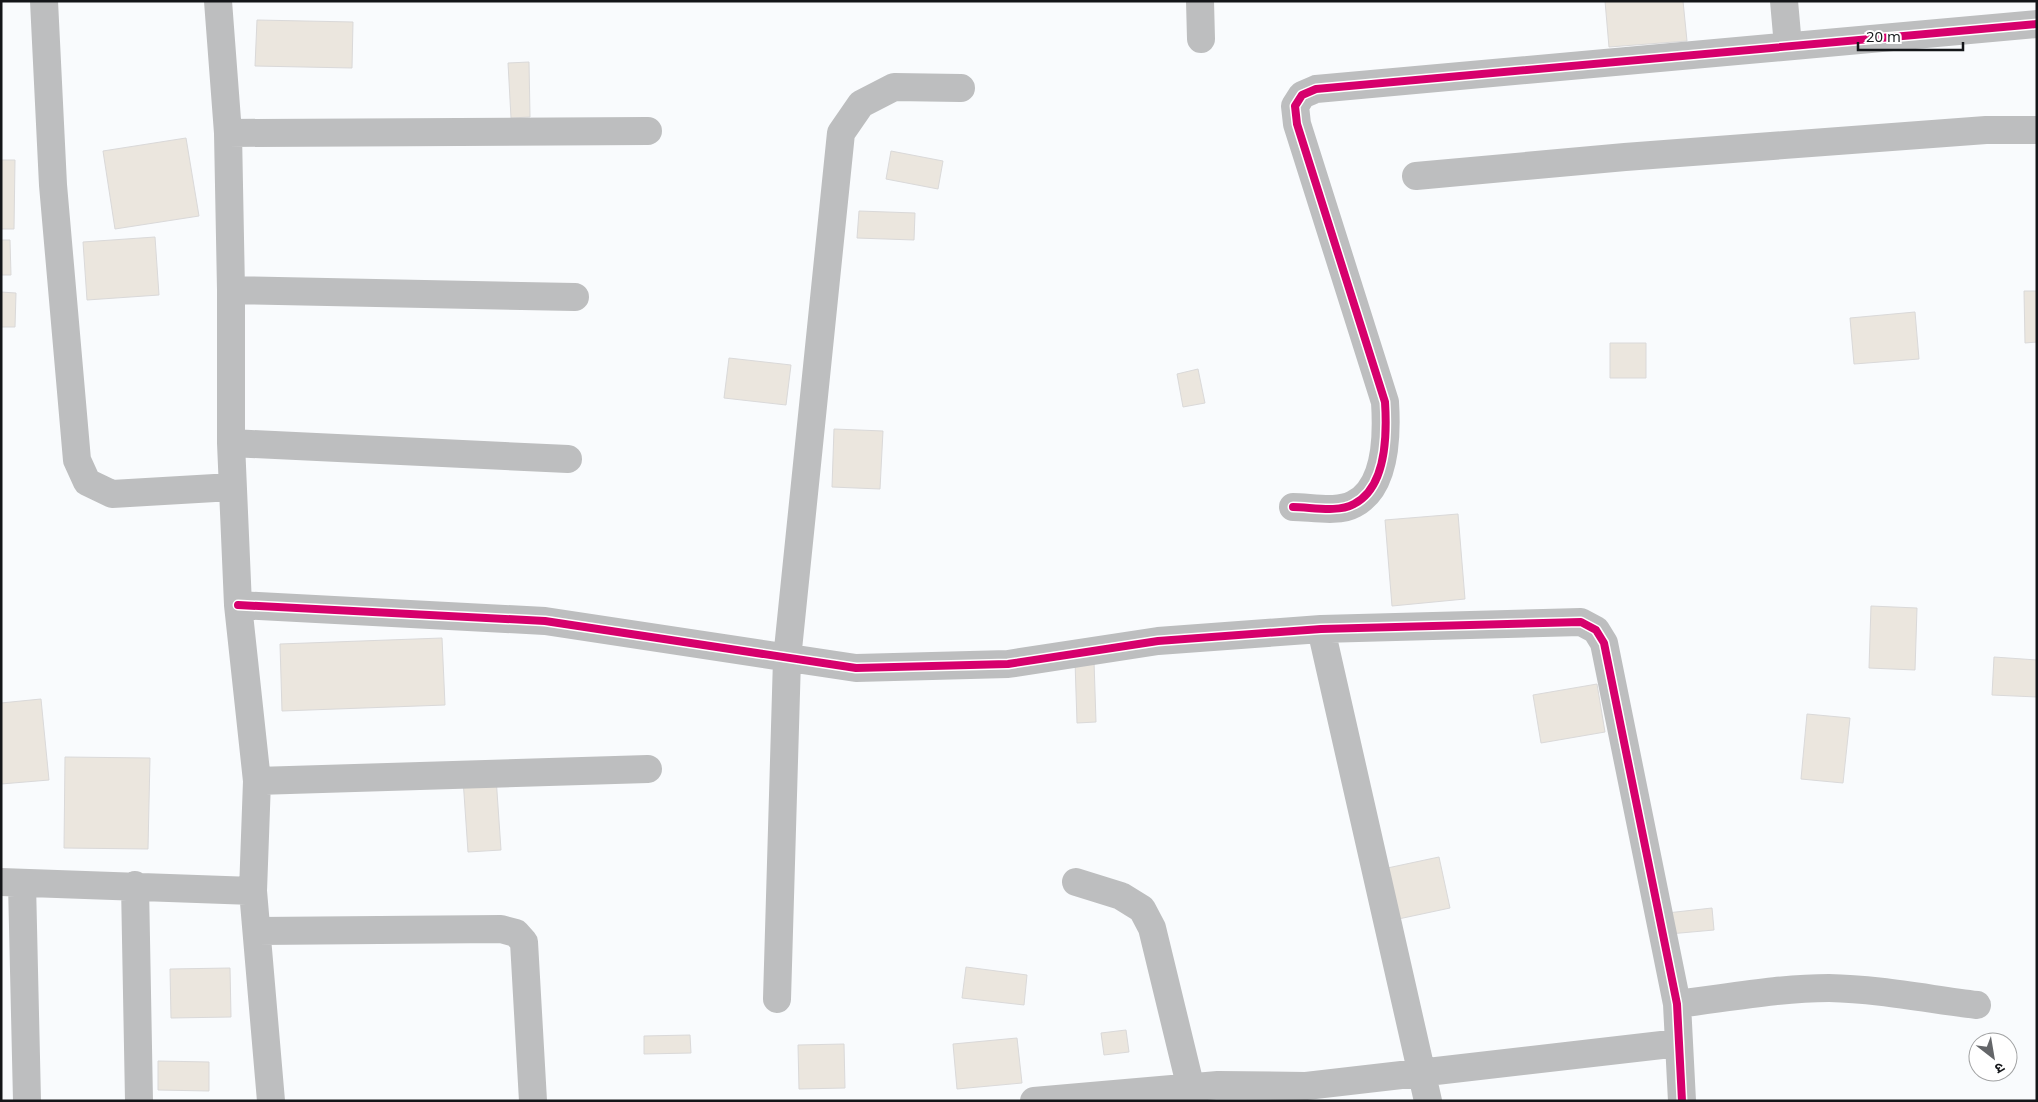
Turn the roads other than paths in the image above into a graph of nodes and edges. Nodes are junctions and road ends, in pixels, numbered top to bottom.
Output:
1 (44, 1) edge
2 (218, 1) edge
3 (1200, 1) edge
4 (1784, 1) edge
5 (2037, 24) edge
6 (1201, 39) dead end
7 (1788, 46) junction
8 (961, 88) dead end
9 (2037, 130) edge
10 (648, 131) dead end
11 (228, 132) junction
12 (1416, 176) dead end
13 (231, 290) junction
14 (575, 296) dead end
15 (230, 443) junction
16 (568, 459) dead end
17 (232, 487) junction
18 (1293, 507) dead end
19 (238, 606) junction
20 (1321, 629) junction
21 (787, 659) junction
22 (648, 769) dead end
23 (257, 781) junction
24 (12, 882) edge
25 (1076, 882) dead end
26 (135, 885) junction
27 (253, 891) junction
28 (258, 930) junction
29 (777, 999) dead end
30 (1677, 1004) junction
31 (1977, 1005) dead end
32 (1679, 1044) junction
33 (1422, 1073) junction
34 (1308, 1093) edge
35 (1193, 1094) edge
36 (27, 1101) edge
37 (139, 1101) edge
38 (271, 1101) edge
39 (533, 1101) edge
40 (1034, 1101) edge
41 (1428, 1101) edge
42 (1682, 1101) edge

1 - 17 street
2 - 11 street
3 - 6 street
4 - 7 street
5 - 7 street
7 - 18 street
8 - 21 street
9 - 12 street
10 - 11 street
11 - 13 street
13 - 14 street
13 - 15 street
15 - 16 street
15 - 17 street
17 - 19 street
19 - 21 street
19 - 23 street
20 - 21 street
20 - 30 street
20 - 33 street
21 - 29 street
22 - 23 street
23 - 27 street
24 - 26 street
24 - 36 street
25 - 35 street
26 - 27 street
26 - 37 street
27 - 28 street
28 - 38 street
28 - 39 street
30 - 31 street
30 - 32 street
32 - 33 street
32 - 42 street
33 - 34 street
33 - 41 street
34 - 35 street
35 - 40 street

